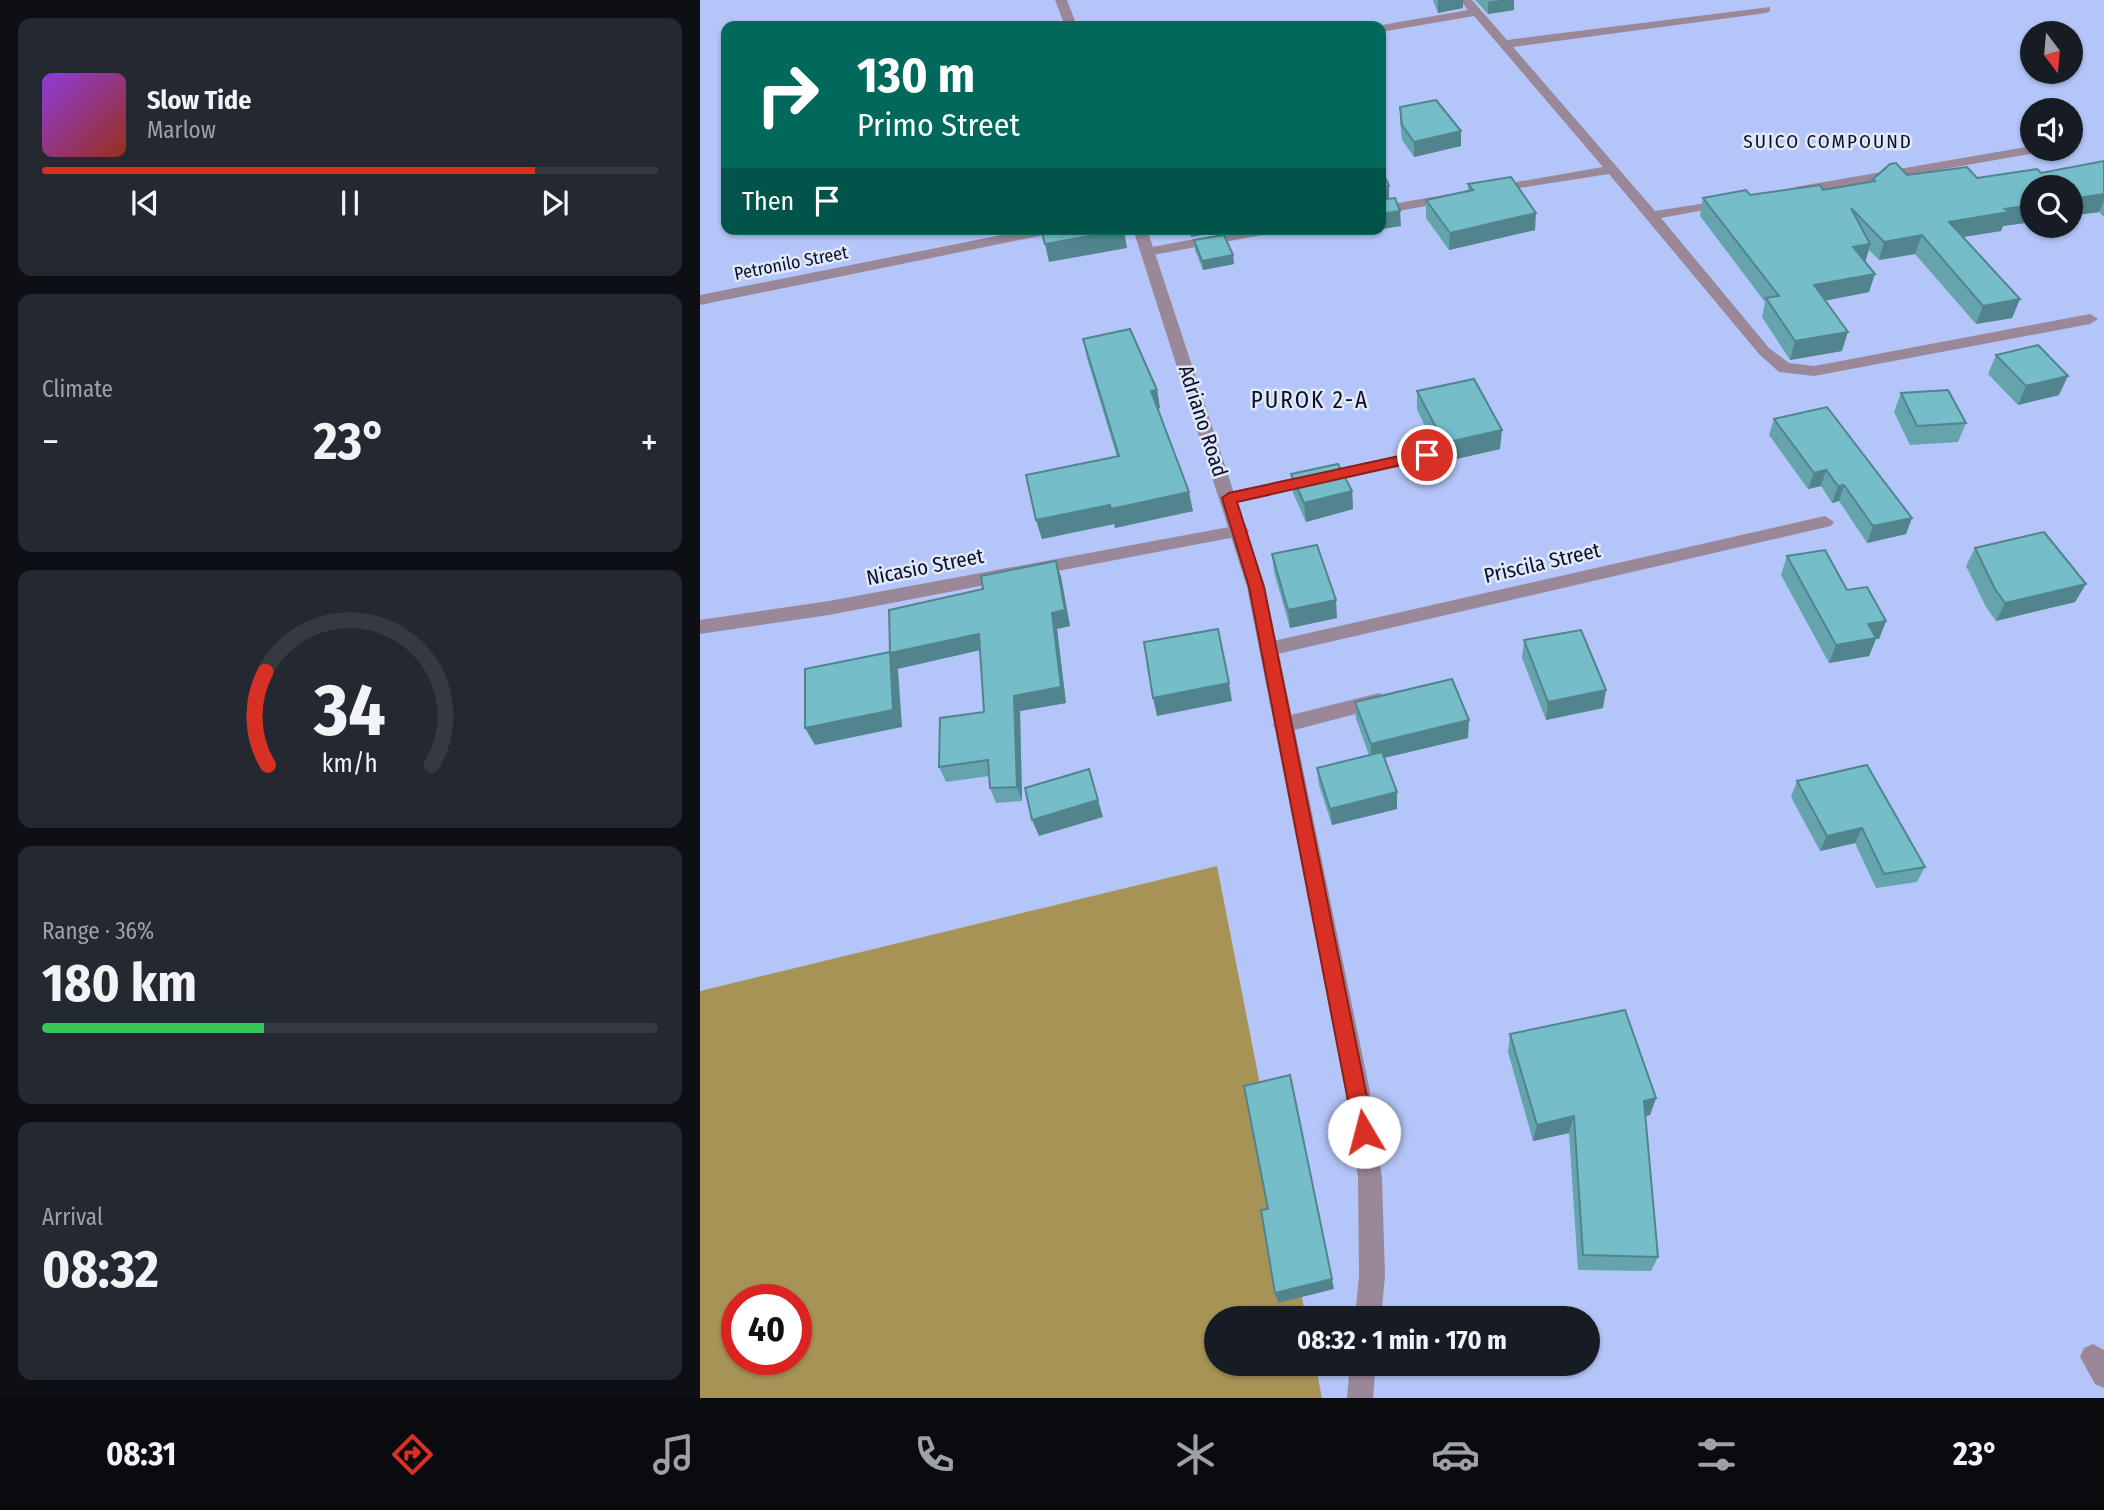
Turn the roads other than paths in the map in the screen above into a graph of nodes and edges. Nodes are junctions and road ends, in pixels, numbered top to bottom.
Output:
1 (1061, 0) edge
2 (1466, 0) edge
3 (1766, 9) dead end
4 (1477, 12) junction
5 (1070, 21) edge
6 (1386, 27) edge
7 (1505, 44) junction
8 (2020, 152) edge
9 (1612, 169) junction
10 (1775, 194) edge
11 (1747, 199) edge
12 (1386, 209) edge
13 (1651, 216) junction
14 (1024, 235) edge
15 (1142, 235) edge
16 (1240, 235) edge
17 (1147, 252) junction
18 (700, 300) edge
19 (2090, 319) dead end
20 (1427, 455) dead end
21 (1229, 498) junction
22 (1825, 522) dead end
23 (1240, 531) junction
24 (700, 627) edge
25 (1269, 649) junction
26 (1401, 696) edge
27 (1283, 725) junction
28 (1369, 1306) edge
29 (1362, 1376) edge
30 (1360, 1398) edge

1 - 5 street
2 - 4 street
3 - 7 street
4 - 6 street
4 - 7 street
7 - 9 street
8 - 10 street
9 - 12 street
9 - 13 street
11 - 13 street
13 - 19 street
14 - 18 street, Petronilo Street
15 - 17 street, Adriano Road
16 - 17 street
17 - 21 street, Adriano Road
20 - 21 street
21 - 23 street, Adriano Road
22 - 25 street, Priscila Street
23 - 24 street, Nicasio Street
23 - 25 street, Adriano Road
25 - 27 street, Adriano Road
26 - 27 street
27 - 28 street, Adriano Road
29 - 30 street

